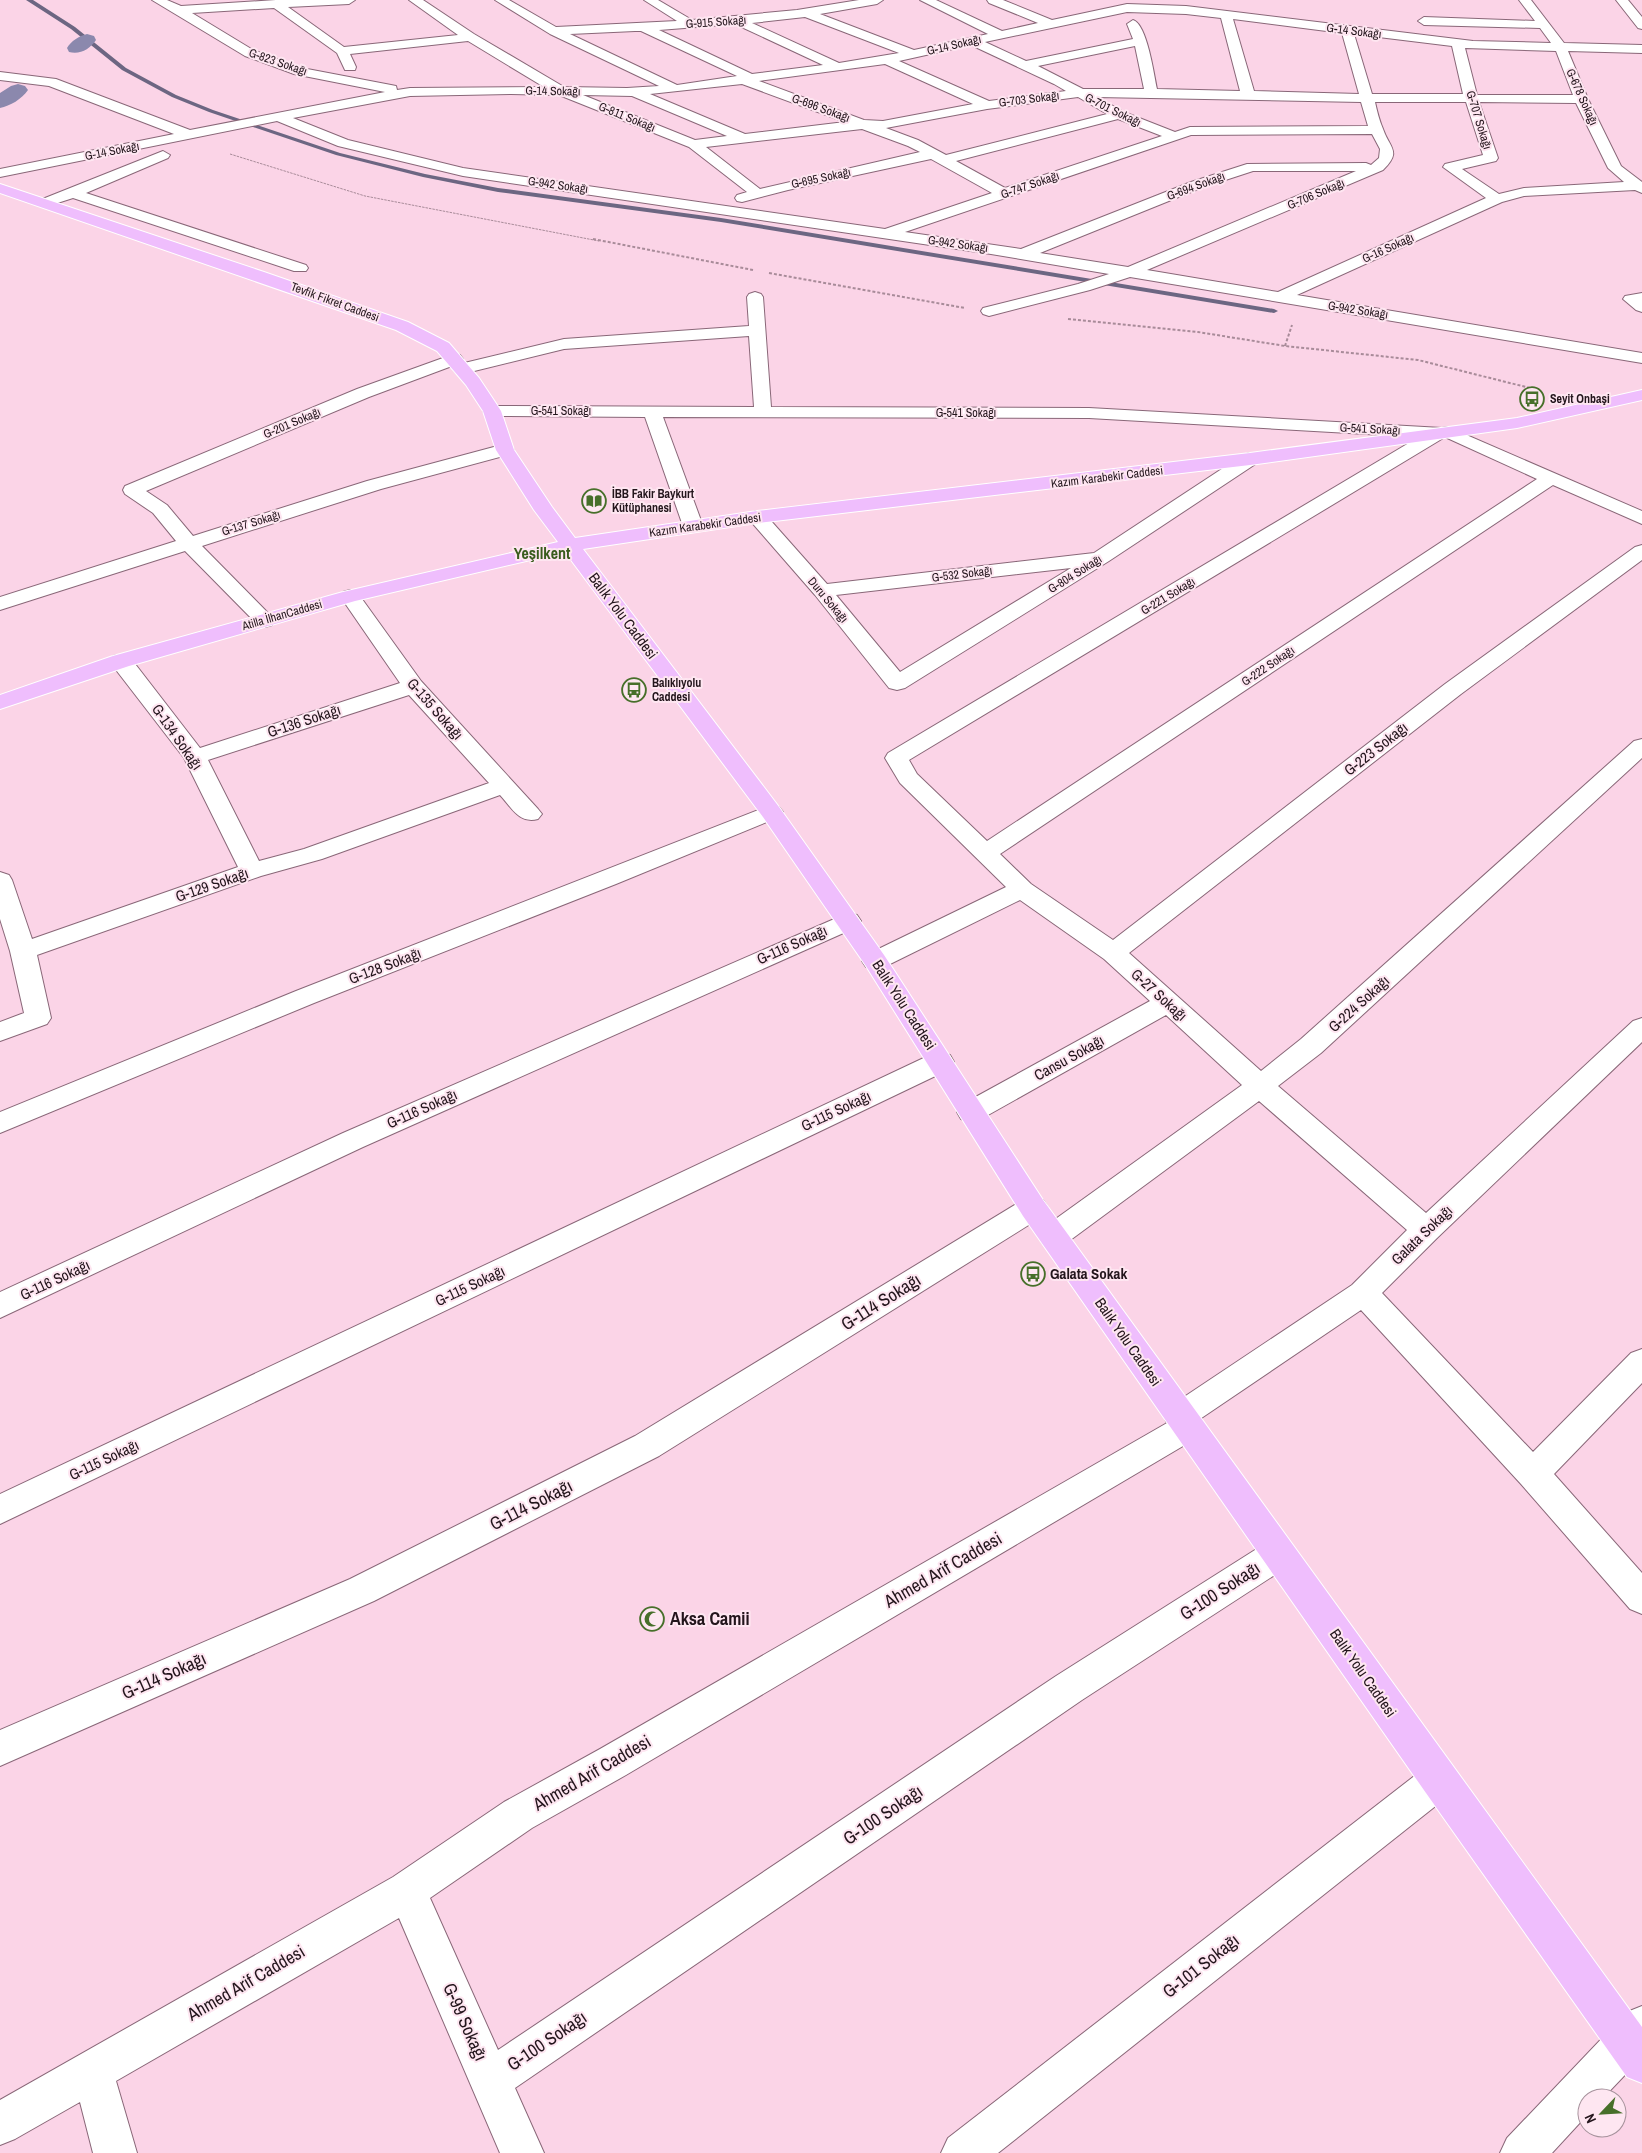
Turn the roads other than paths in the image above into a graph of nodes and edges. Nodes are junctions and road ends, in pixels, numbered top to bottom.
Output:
1 (158, 0) edge
2 (349, 0) edge
3 (415, 0) edge
4 (501, 0) edge
5 (650, 0) edge
6 (877, 0) edge
7 (926, 0) edge
8 (993, 0) edge
9 (1525, 0) edge
10 (1622, 0) edge
11 (1213, 3) dead end
12 (227, 4) edge
13 (276, 4) junction
14 (786, 4) dead end
15 (1124, 4) edge
16 (1289, 8) dead end
17 (179, 10) junction
18 (1186, 10) junction
19 (808, 14) junction
20 (1226, 15) junction
21 (737, 21) junction
22 (1424, 21) dead end
23 (690, 24) junction
24 (1050, 24) junction
25 (1292, 24) junction
26 (1544, 25) junction
27 (1642, 25) edge
28 (643, 27) junction
29 (1347, 30) junction
30 (554, 31) junction
31 (1000, 35) junction
32 (470, 36) junction
33 (972, 41) junction
34 (1140, 41) junction
35 (1458, 44) junction
36 (1561, 48) junction
37 (1642, 49) edge
38 (342, 51) junction
39 (913, 54) junction
40 (885, 59) junction
41 (1026, 65) junction
42 (836, 66) junction
43 (0, 76) edge
44 (741, 79) junction
45 (357, 82) junction
46 (674, 88) junction
47 (561, 91) junction
48 (410, 92) junction
49 (633, 92) junction
50 (1078, 93) junction
51 (1150, 93) junction
52 (1248, 95) junction
53 (1367, 98) junction
54 (1471, 99) junction
55 (1581, 99) junction
56 (987, 105) junction
57 (1119, 115) junction
58 (273, 119) junction
59 (866, 124) junction
60 (1376, 130) junction
61 (190, 135) junction
62 (1174, 136) junction
63 (742, 137) junction
64 (694, 144) junction
65 (163, 155) dead end
66 (938, 157) junction
67 (1378, 167) junction
68 (0, 173) edge
69 (0, 188) edge
70 (1640, 188) edge
71 (73, 193) junction
72 (758, 194) junction
73 (1005, 194) junction
74 (1497, 199) junction
75 (45, 203) junction
76 (712, 207) junction
77 (886, 233) junction
78 (1023, 254) junction
79 (300, 268) dead end
80 (1124, 274) junction
81 (755, 297) dead end
82 (1280, 297) junction
83 (1642, 298) edge
84 (1642, 307) edge
85 (989, 311) road end
86 (758, 330) junction
87 (1642, 358) edge
88 (458, 364) junction
89 (1642, 394) edge
90 (492, 411) junction
91 (652, 411) junction
92 (763, 412) junction
93 (1443, 432) junction
94 (505, 450) junction
95 (1250, 459) junction
96 (1551, 478) junction
97 (757, 517) junction
98 (1642, 518) edge
99 (693, 526) junction
100 (188, 543) junction
101 (570, 545) junction
102 (1642, 551) edge
103 (1102, 558) junction
104 (822, 591) junction
105 (350, 596) junction
106 (0, 604) edge
107 (265, 621) junction
108 (121, 661) junction
109 (897, 683) joint
110 (414, 686) junction
111 (0, 702) edge
112 (1642, 746) edge
113 (195, 757) junction
114 (896, 758) joint
115 (504, 785) junction
116 (771, 812) junction
117 (530, 814) dead end
118 (984, 854) junction
119 (252, 871) junction
120 (0, 880) edge
121 (1022, 889) junction
122 (848, 920) junction
123 (23, 951) junction
124 (1113, 953) junction
125 (875, 961) junction
126 (1167, 1004) junction
127 (1642, 1027) edge
128 (0, 1032) edge
129 (940, 1062) junction
130 (1260, 1086) junction
131 (972, 1112) junction
132 (0, 1122) edge
133 (1033, 1208) junction
134 (1426, 1230) junction
135 (1054, 1236) junction
136 (1363, 1293) junction
137 (0, 1306) edge
138 (1642, 1362) edge
139 (1184, 1421) junction
140 (1533, 1474) junction
141 (0, 1510) edge
142 (1278, 1554) junction
143 (1642, 1598) edge
144 (0, 1748) edge
145 (1439, 1780) junction
146 (407, 1891) junction
147 (1637, 2044) edge
148 (92, 2070) junction
149 (490, 2080) junction
150 (0, 2124) edge
151 (115, 2153) edge
152 (522, 2153) edge
153 (963, 2153) edge
154 (1522, 2153) edge

1 - 17 street, G-823 Sokağı
2 - 13 street
3 - 32 street, G-811 Sokağı
4 - 30 street
5 - 23 street
6 - 19 street, G-915 Sokağı
7 - 31 street
8 - 24 street
9 - 26 street, G-678 Sokağı
10 - 27 street
11 - 18 street
12 - 13 street
12 - 17 street
13 - 38 street
14 - 19 street
15 - 18 street, G-14 Sokağı
15 - 24 street, G-14 Sokağı
15 - 34 street
16 - 25 street
17 - 45 street, G-823 Sokağı
18 - 20 street, G-14 Sokağı
19 - 21 street, G-915 Sokağı
19 - 39 street
20 - 25 street, G-14 Sokağı
20 - 52 street
21 - 23 street, G-915 Sokağı
21 - 42 street
22 - 26 street
23 - 28 street, G-915 Sokağı
24 - 31 street, G-14 Sokağı
25 - 29 street, G-14 Sokağı
26 - 36 street, G-678 Sokağı
28 - 30 street, G-915 Sokağı
28 - 44 street, G-696 Sokağı
29 - 35 street, G-14 Sokağı
29 - 53 street
30 - 46 street
31 - 33 street, G-14 Sokağı
32 - 38 street
32 - 47 street, G-811 Sokağı
33 - 39 street, G-14 Sokağı
33 - 41 street, G-701 Sokağı
34 - 41 street
34 - 51 street
35 - 36 street, G-14 Sokağı
35 - 54 street, G-707 Sokağı
36 - 37 street, G-14 Sokağı
36 - 55 street, G-678 Sokağı
38 - 45 street
39 - 40 street, G-14 Sokağı
40 - 42 street, G-14 Sokağı
40 - 56 street
41 - 50 street, G-701 Sokağı
42 - 44 street, G-14 Sokağı
43 - 61 street
44 - 46 street, G-14 Sokağı
44 - 59 street, G-696 Sokağı
45 - 48 street, G-823 Sokağı
46 - 49 street, G-14 Sokağı
47 - 48 street, G-14 Sokağı
47 - 49 street, G-14 Sokağı
47 - 64 street, G-811 Sokağı
48 - 58 street, G-14 Sokağı
49 - 63 street
50 - 51 street, G-703 Sokağı
50 - 56 street, G-703 Sokağı
50 - 57 street, G-701 Sokağı
51 - 52 street, G-703 Sokağı
52 - 53 street, G-703 Sokağı
53 - 54 street, G-703 Sokağı
53 - 60 street
54 - 55 street, G-703 Sokağı
54 - 74 street, G-707 Sokağı
55 - 70 street, G-678 Sokağı
56 - 59 street, G-703 Sokağı
57 - 62 street, G-701 Sokağı
57 - 66 street, G-695 Sokağı
58 - 61 street, G-14 Sokağı
58 - 76 street, G-942 Sokağı
59 - 63 street, G-703 Sokağı
59 - 66 street, G-696 Sokağı
60 - 62 street, G-747 Sokağı
60 - 67 street
61 - 68 street, G-14 Sokağı
62 - 73 street, G-747 Sokağı
63 - 64 street, G-703 Sokağı
64 - 72 street, G-811 Sokağı
65 - 71 street
66 - 72 street, G-695 Sokağı
66 - 73 street, G-696 Sokağı
67 - 78 street, G-694 Sokağı
67 - 80 street, G-706 Sokağı
69 - 75 main road, Tevfik Fikret Caddesi
70 - 74 street, G-16 Sokağı
71 - 75 street
71 - 79 street
72 - 76 street, G-695 Sokağı
73 - 77 street, G-747 Sokağı
74 - 82 street, G-16 Sokağı
75 - 88 main road, Tevfik Fikret Caddesi
76 - 77 street, G-942 Sokağı
77 - 78 street, G-942 Sokağı
78 - 80 street, G-942 Sokağı
80 - 82 street, G-942 Sokağı
80 - 85 street, G-706 Sokağı
81 - 86 street
82 - 87 street, G-942 Sokağı
83 - 84 street
86 - 88 street, G-201 Sokağı
86 - 92 street
88 - 90 main road, Tevfik Fikret Caddesi
88 - 100 street, G-201 Sokağı
89 - 93 main road, Kazım Karabekir Caddesi
90 - 91 street, G-541 Sokağı
90 - 94 main road, Tevfik Fikret Caddesi
91 - 92 street, G-541 Sokağı
91 - 99 street
92 - 93 street, G-541 Sokağı
93 - 95 main road, Kazım Karabekir Caddesi
93 - 96 street
93 - 114 street, G-221 Sokağı
94 - 100 street, G-137 Sokağı
94 - 101 main road, Tevfik Fikret Caddesi
95 - 97 main road, Kazım Karabekir Caddesi
95 - 103 street, G-804 Sokağı
96 - 98 street
96 - 118 street, G-222 Sokağı
97 - 99 main road, Kazım Karabekir Caddesi
97 - 104 street, Duru Sokağı
99 - 101 main road, Kazım Karabekir Caddesi
100 - 106 street, G-137 Sokağı
100 - 107 street
101 - 105 main road, Atilla İlhanCaddesi
101 - 116 main road, Balık Yolu Caddesi
102 - 124 street, G-223 Sokağı
103 - 104 street, G-532 Sokağı
103 - 109 street, G-804 Sokağı
104 - 109 street, Duru Sokağı
105 - 107 main road, Atilla İlhanCaddesi
105 - 110 street, G-135 Sokağı
107 - 108 main road, Atilla İlhanCaddesi
108 - 111 main road, Atilla İlhanCaddesi
108 - 113 street, G-134 Sokağı
110 - 113 street, G-136 Sokağı
110 - 115 street, G-135 Sokağı
112 - 130 street, G-224 Sokağı
113 - 119 street, G-134 Sokağı
114 - 118 street, G-27 Sokağı
115 - 117 street, G-135 Sokağı
115 - 119 street, G-129 Sokağı
116 - 122 main road, Balık Yolu Caddesi
116 - 132 street, G-128 Sokağı
118 - 121 street, G-27 Sokağı
119 - 123 street, G-129 Sokağı
120 - 123 street
121 - 124 street, G-27 Sokağı
121 - 125 street
122 - 125 main road, Balık Yolu Caddesi
122 - 137 street, G-116 Sokağı
123 - 128 street
124 - 126 street, G-27 Sokağı
125 - 129 main road, Balık Yolu Caddesi
126 - 130 street, G-27 Sokağı
126 - 131 street, Cansu Sokağı
127 - 134 street, Galata Sokağı
129 - 131 main road, Balık Yolu Caddesi
129 - 141 street, G-115 Sokağı
130 - 134 street, G-27 Sokağı
130 - 135 street, G-224 Sokağı
131 - 133 main road, Balık Yolu Caddesi
133 - 135 main road, Balık Yolu Caddesi
133 - 144 street, G-114 Sokağı
134 - 136 street, Galata Sokağı
135 - 139 main road, Balık Yolu Caddesi
136 - 139 street, Galata Sokağı
136 - 140 street
138 - 140 street
139 - 142 main road, Balık Yolu Caddesi
139 - 146 street, Ahmed Arif Caddesi
140 - 143 street
142 - 145 main road, Balık Yolu Caddesi
142 - 149 street, G-100 Sokağı
145 - 147 main road, Balık Yolu Caddesi
145 - 153 street, G-101 Sokağı
146 - 148 street, Ahmed Arif Caddesi
146 - 149 street, G-99 Sokağı
147 - 154 street
148 - 150 street, Ahmed Arif Caddesi
148 - 151 street
149 - 152 street, G-99 Sokağı

